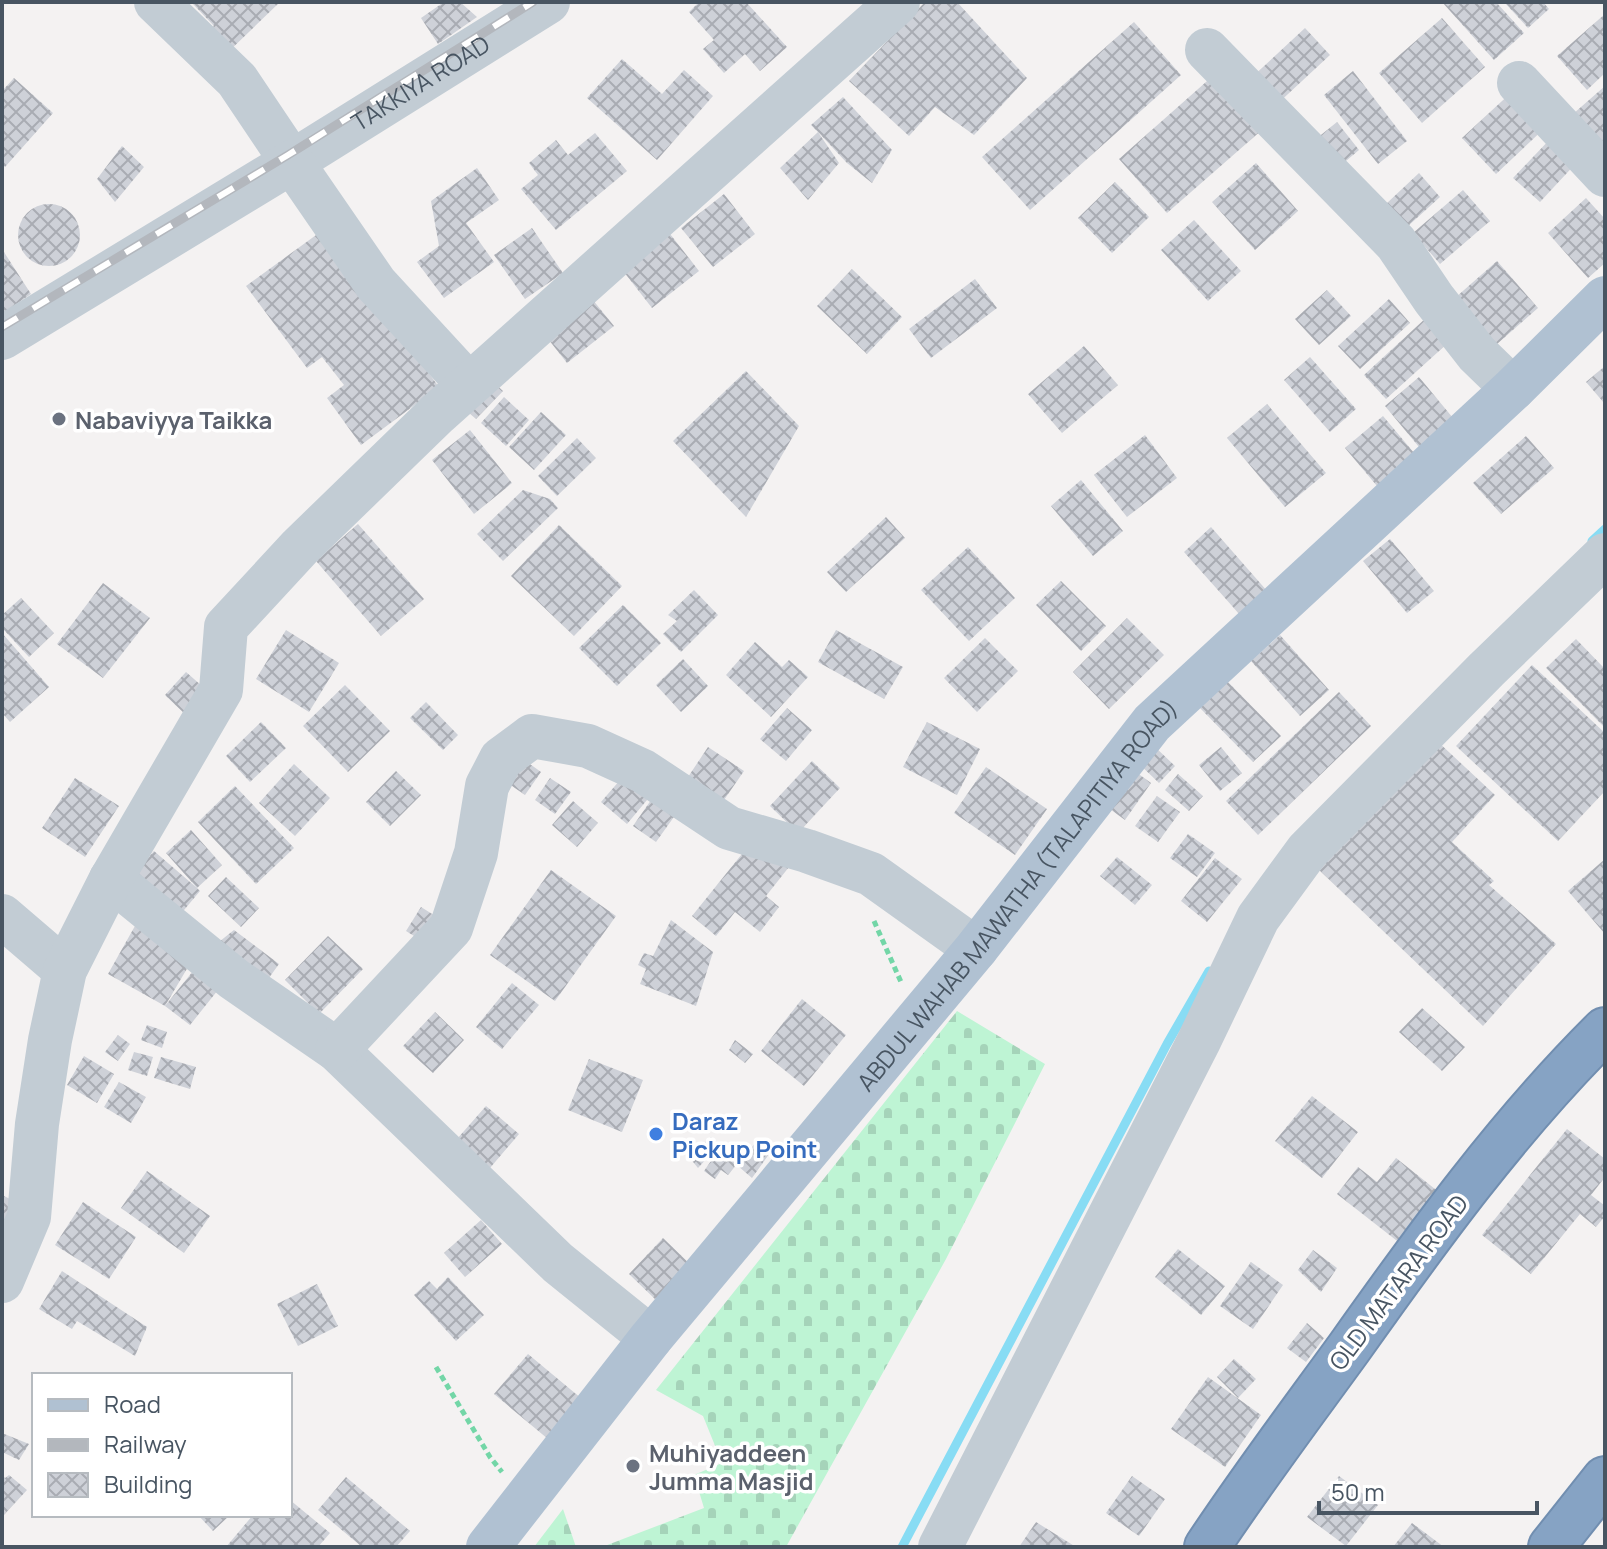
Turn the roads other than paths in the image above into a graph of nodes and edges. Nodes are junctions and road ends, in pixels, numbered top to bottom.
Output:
1 (156, 2) edge
2 (548, 2) edge
3 (898, 2) edge
4 (1207, 50) dead end
5 (1519, 83) dead end
6 (292, 162) junction
7 (1605, 175) edge
8 (1605, 298) edge
9 (2, 338) edge
10 (469, 385) junction
11 (1513, 389) junction
12 (1605, 555) edge
13 (111, 879) junction
14 (2, 916) edge
15 (976, 949) junction
16 (65, 970) junction
17 (1605, 1030) edge
18 (337, 1050) junction
19 (2, 1281) edge
20 (651, 1338) junction
21 (1605, 1479) edge
22 (488, 1547) edge
23 (940, 1547) edge
24 (1207, 1547) edge
25 (1551, 1547) edge

1 - 6 street
2 - 6 street, TAKKIYA ROAD
3 - 10 street
4 - 11 street
5 - 7 street
6 - 9 street, TAKKIYA ROAD
6 - 10 street
8 - 11 main road, ABDUL WAHAB MAWATHA (TALAPITIYA ROAD)
10 - 13 street
11 - 15 main road, ABDUL WAHAB MAWATHA (TALAPITIYA ROAD)
12 - 23 street
13 - 16 street
13 - 18 street
14 - 16 street
15 - 18 street
15 - 20 main road, ABDUL WAHAB MAWATHA (TALAPITIYA ROAD)
16 - 19 street
17 - 24 highway, OLD MATARA ROAD
18 - 20 street
20 - 22 main road, ABDUL WAHAB MAWATHA (TALAPITIYA ROAD)
21 - 25 highway

